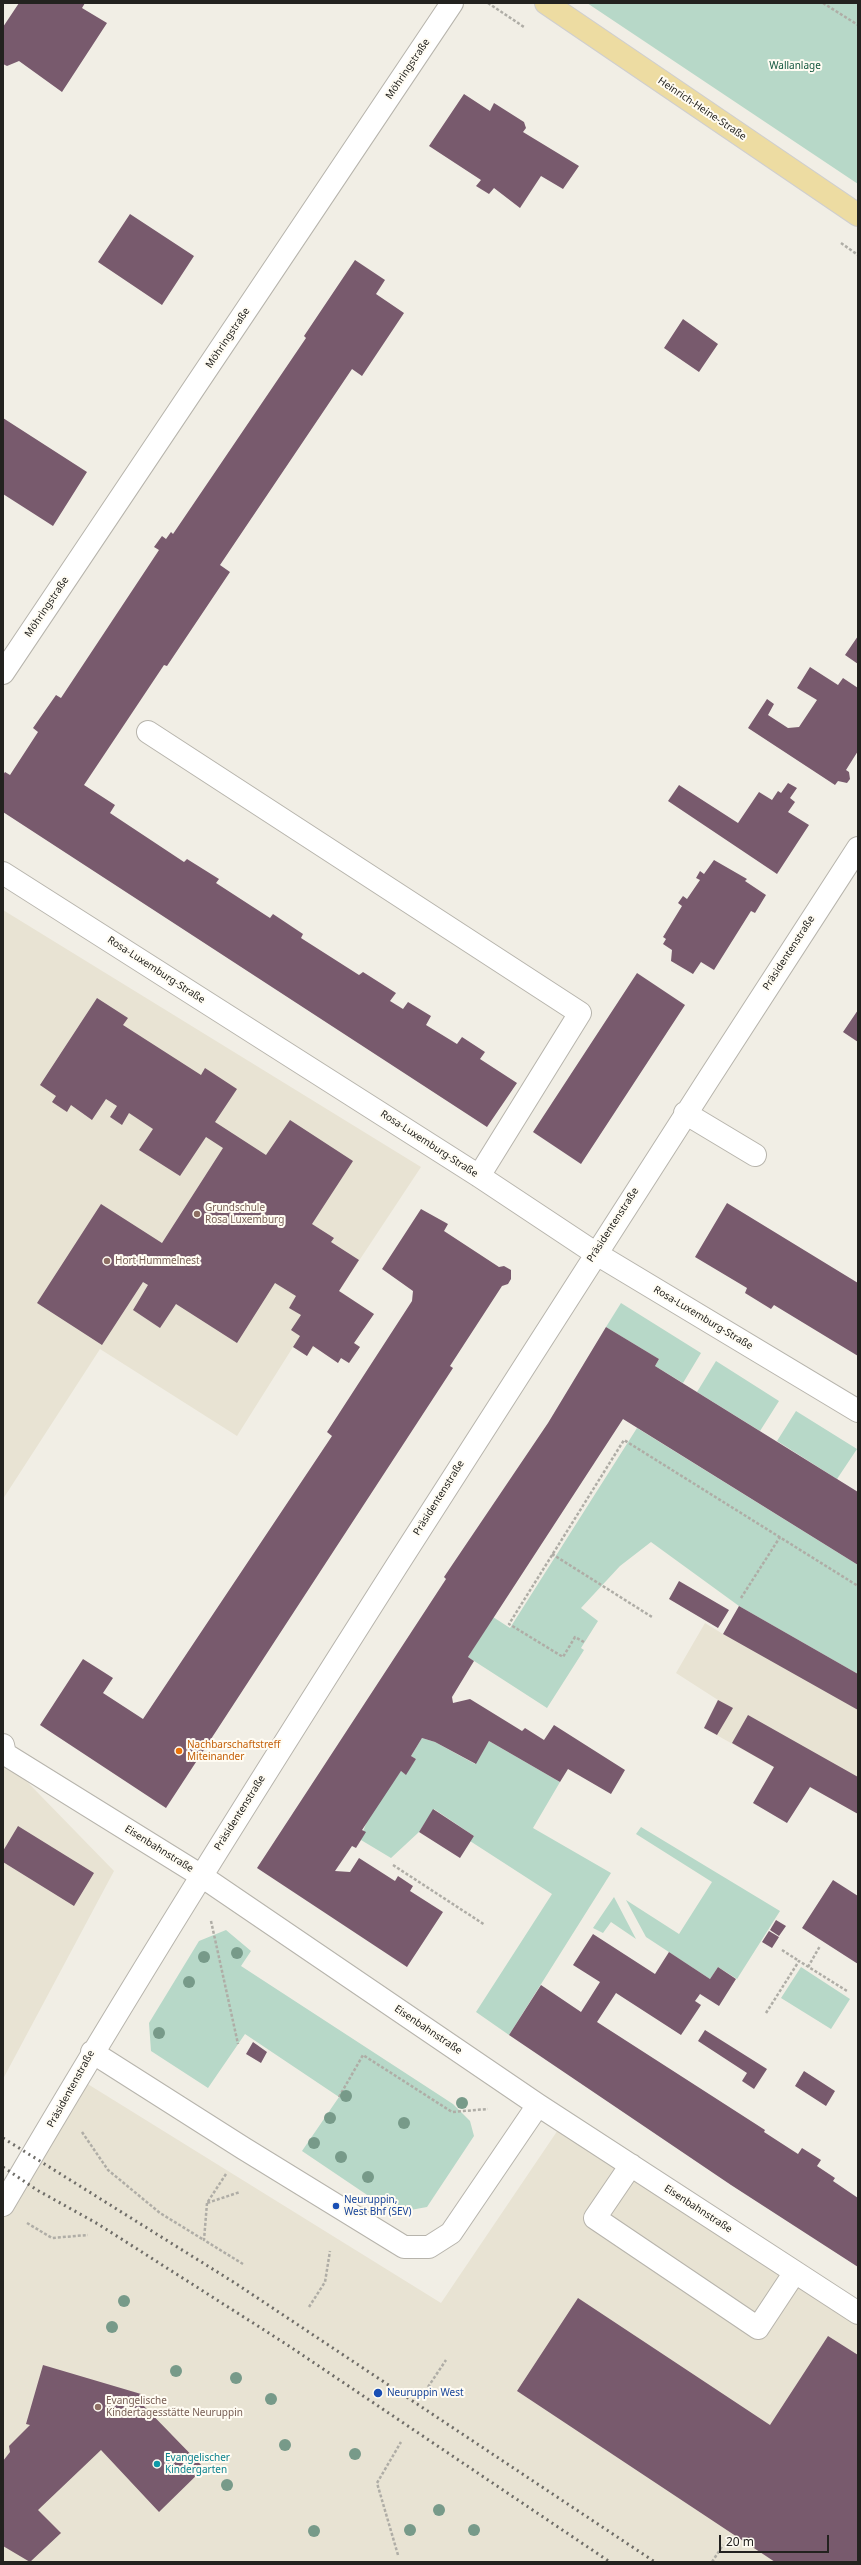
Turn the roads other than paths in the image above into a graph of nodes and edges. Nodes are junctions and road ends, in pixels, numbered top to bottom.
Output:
1 (452, 3) edge
2 (546, 3) edge
3 (858, 215) edge
4 (3, 673) edge
5 (148, 732) dead end
6 (858, 848) edge
7 (3, 873) edge
8 (686, 1113) junction
9 (755, 1154) dead end
10 (479, 1176) junction
11 (595, 1253) junction
12 (858, 1411) edge
13 (3, 1745) edge
14 (200, 1875) junction
15 (92, 2052) junction
16 (538, 2105) junction
17 (631, 2165) junction
18 (3, 2205) edge
19 (795, 2272) junction
20 (858, 2313) edge

1 - 4 street, Möhringstraße
2 - 3 main road, Heinrich-Heine-Straße
5 - 10 street
6 - 8 street, Präsidentenstraße
7 - 10 street, Rosa-Luxemburg-Straße
8 - 9 street
8 - 11 street, Präsidentenstraße
10 - 11 street, Rosa-Luxemburg-Straße
11 - 12 street, Rosa-Luxemburg-Straße
11 - 14 street, Präsidentenstraße
13 - 14 street, Eisenbahnstraße
14 - 15 street, Präsidentenstraße
14 - 16 street, Eisenbahnstraße
15 - 16 street
15 - 18 street, Präsidentenstraße
16 - 17 street, Eisenbahnstraße
17 - 19 street, Eisenbahnstraße
17 - 19 street
19 - 20 street, Eisenbahnstraße

